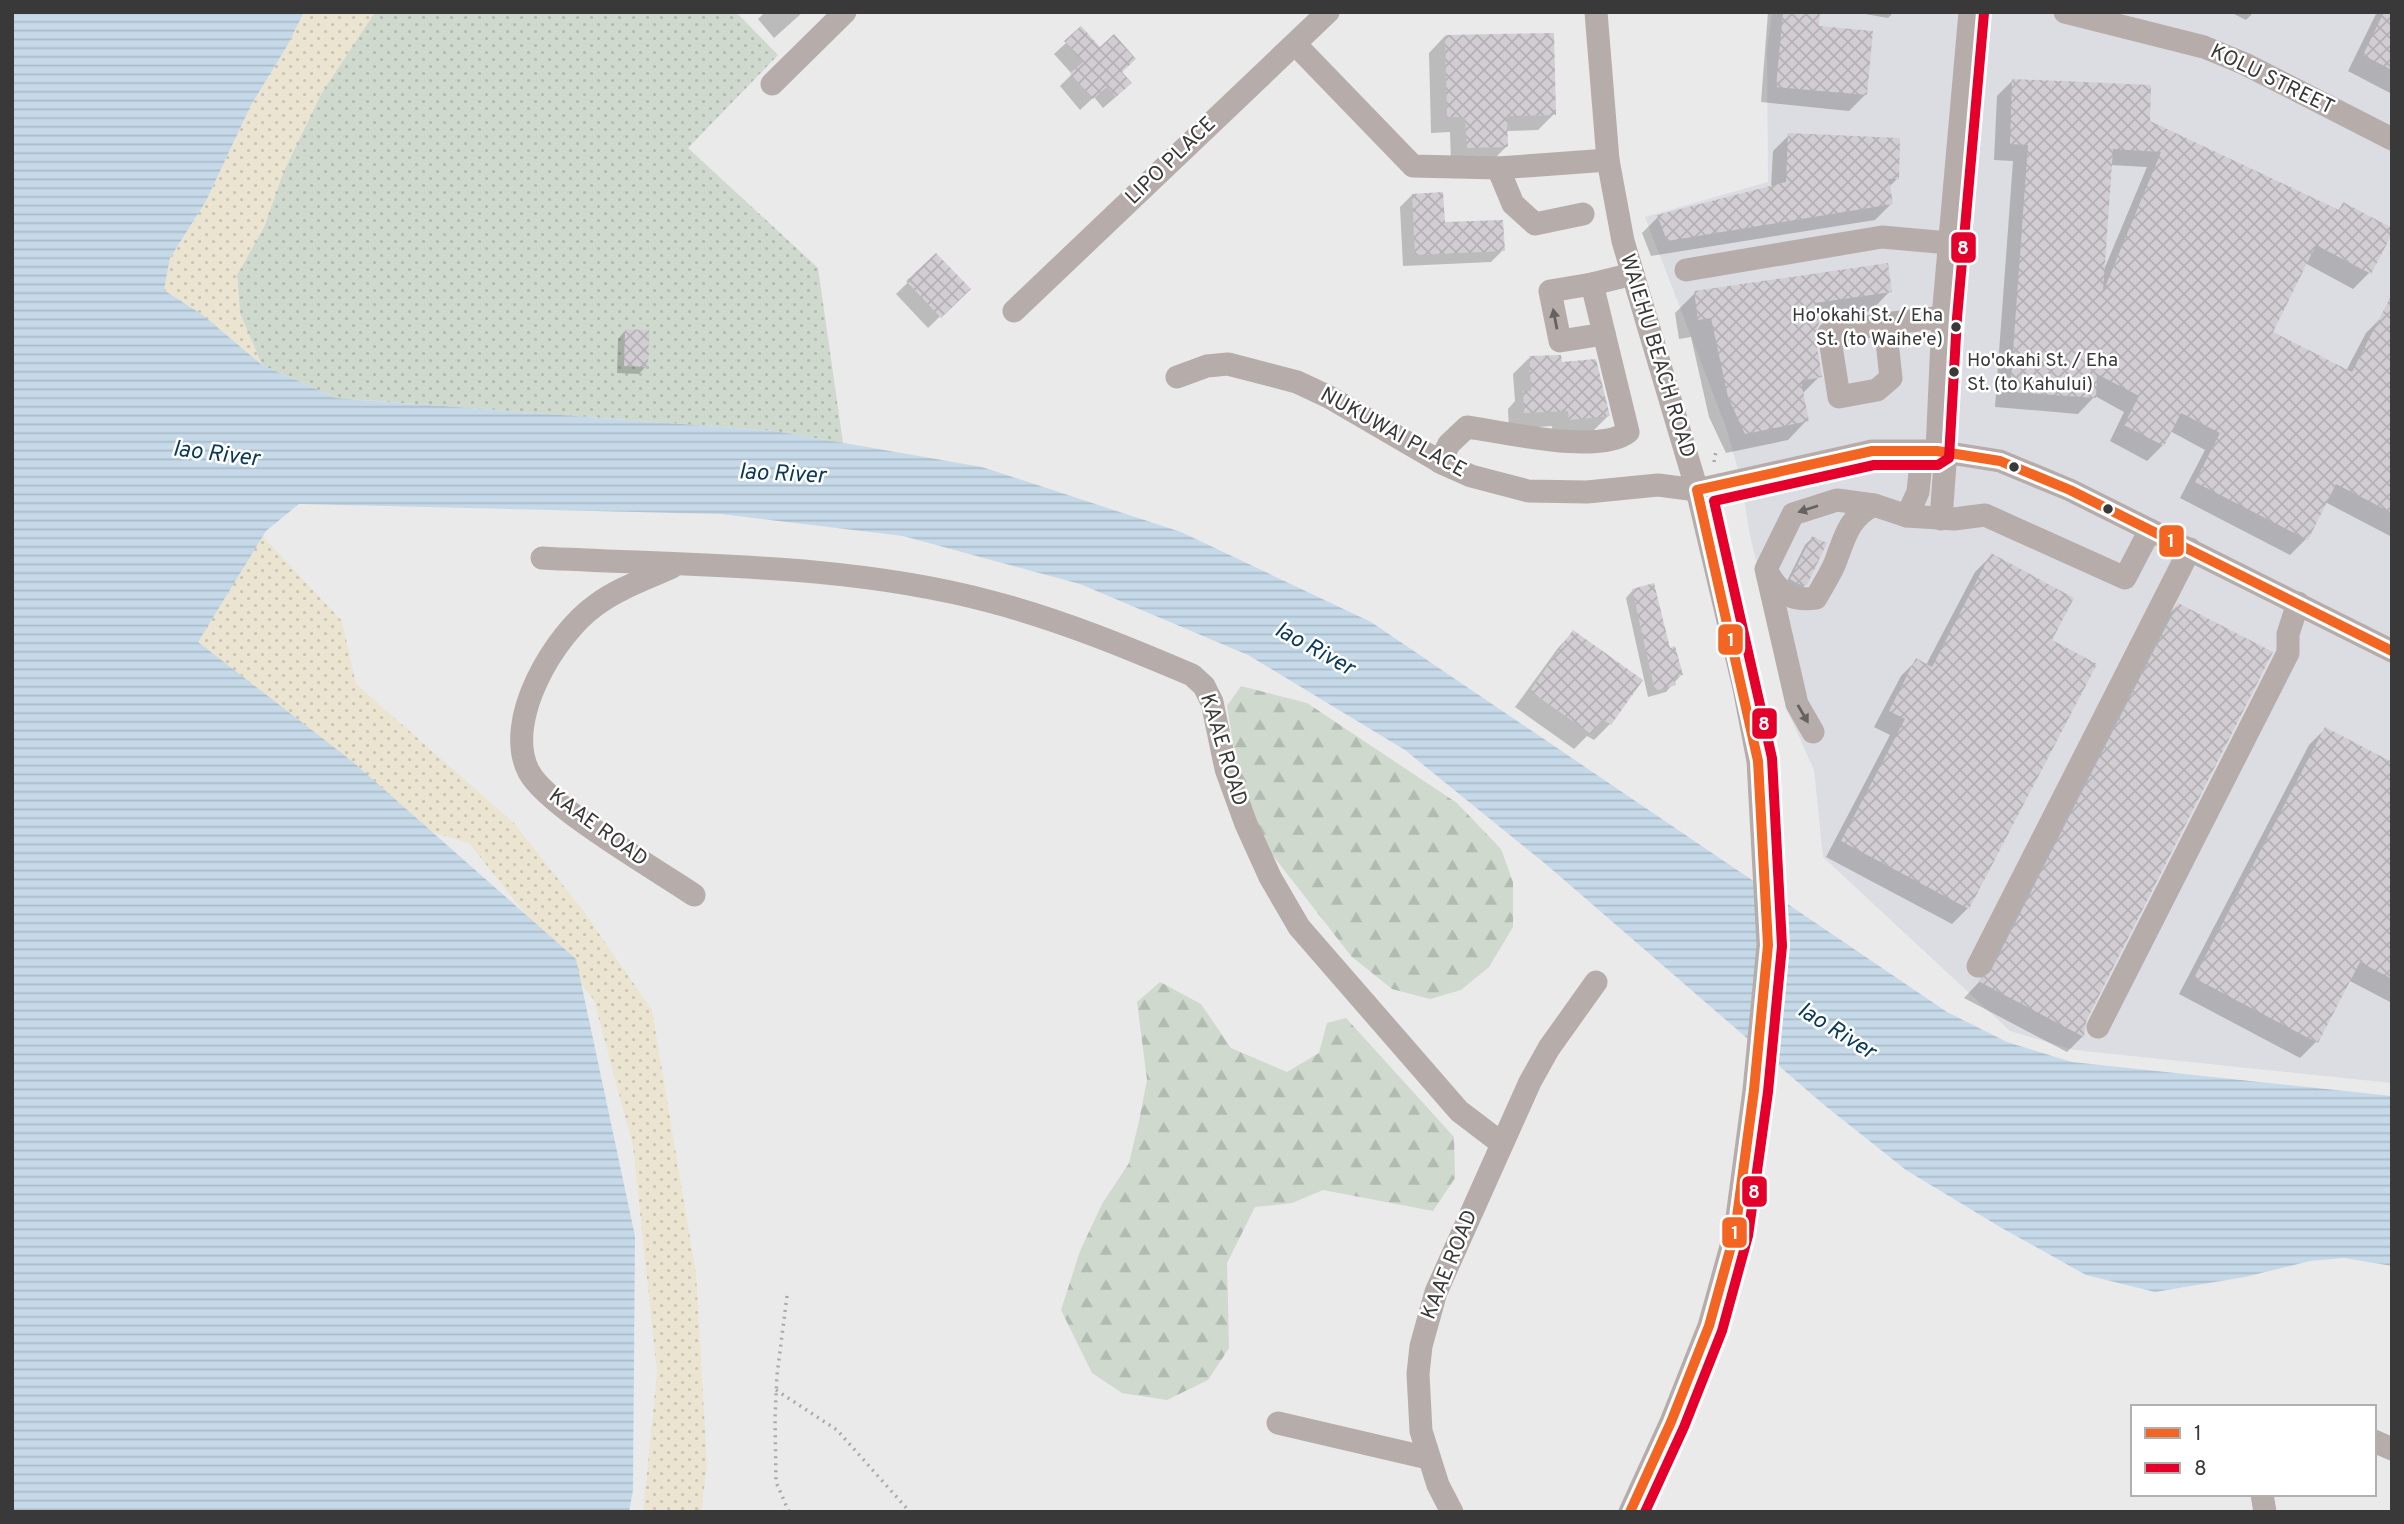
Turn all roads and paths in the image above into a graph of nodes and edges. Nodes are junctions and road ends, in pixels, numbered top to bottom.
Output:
1 (845, 12) edge
2 (1328, 12) edge
3 (1596, 12) edge
4 (1970, 12) edge
5 (2065, 12) edge
6 (2124, 18) edge
7 (1295, 44) junction
8 (772, 84) dead end
9 (2392, 139) edge
10 (1608, 160) junction
11 (1498, 167) junction
12 (1583, 214) dead end
13 (1949, 243) junction
14 (1686, 270) dead end
15 (1633, 274) junction
16 (1592, 284) junction
17 (1014, 311) dead end
18 (1943, 317) junction
19 (1885, 324) dead end
20 (1604, 334) junction
21 (1177, 377) dead end
22 (1716, 451) dead end
23 (1937, 451) junction
24 (1440, 462) junction
25 (1714, 462) dead end
26 (1697, 490) junction
27 (1874, 505) junction
28 (1906, 516) junction
29 (1941, 519) junction
30 (2150, 530) junction
31 (2190, 549) junction
32 (542, 558) dead end
33 (675, 565) junction
34 (1766, 569) junction
35 (2298, 603) junction
36 (2392, 651) edge
37 (1813, 732) dead end
38 (694, 895) dead end
39 (1978, 966) dead end
40 (1596, 982) dead end
41 (2098, 1027) dead end
42 (1501, 1143) junction
43 (787, 1297) dead end
44 (776, 1390) junction
45 (1278, 1423) dead end
46 (2376, 1442) edge
47 (2392, 1449) edge
48 (1428, 1458) junction
49 (789, 1512) edge
50 (910, 1512) edge
51 (1452, 1512) edge
52 (1630, 1512) edge

1 - 8 street
2 - 7 street, LIPO PLACE
3 - 10 street, WAIEHU BEACH ROAD
4 - 13 street
5 - 6 street, KOLU STREET
6 - 9 street, KOLU STREET
7 - 11 street
7 - 17 street, LIPO PLACE
10 - 11 street
10 - 15 street, WAIEHU BEACH ROAD
11 - 12 street
13 - 14 street
13 - 18 street
15 - 16 street
15 - 26 street, WAIEHU BEACH ROAD
16 - 20 street
20 -> 16 street
18 - 19 street
18 - 23 street
20 - 24 street
21 - 24 street, NUKUWAI PLACE
22 - 25 path
23 - 26 street
23 - 28 street
23 - 29 street
23 - 30 street
24 - 26 street, NUKUWAI PLACE
26 - 52 street, WAIEHU BEACH ROAD
27 - 28 street
27 -> 34 street
27 - 34 street
28 - 29 street
29 - 30 street
30 - 31 street
31 - 35 street
31 - 39 street
32 - 33 street, KAAE ROAD
33 - 38 street, KAAE ROAD
33 - 42 street, KAAE ROAD
34 -> 37 street
35 - 36 street
35 - 41 street
40 - 42 street, KAAE ROAD
42 - 48 street, KAAE ROAD
43 - 44 path
44 - 49 path
44 - 50 path
45 - 48 street
46 - 47 street
48 - 51 street, KAAE ROAD

